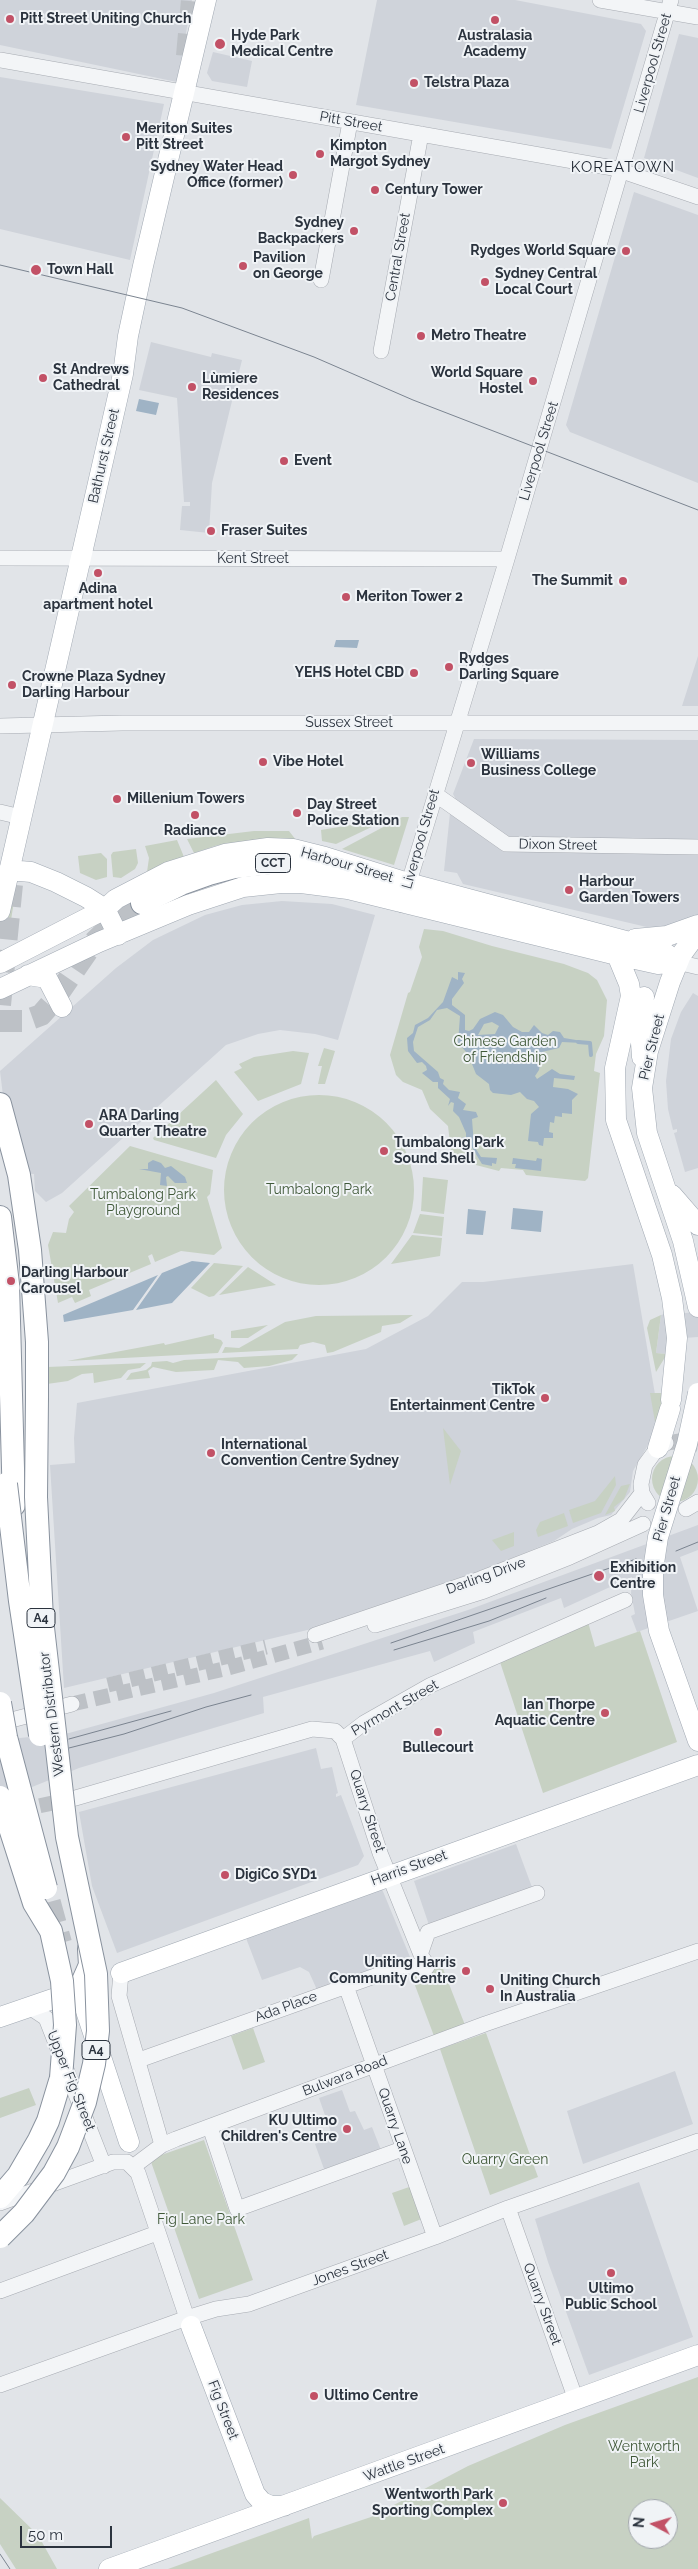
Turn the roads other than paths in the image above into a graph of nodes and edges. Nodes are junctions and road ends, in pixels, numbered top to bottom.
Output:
1 (206, 0) edge
2 (600, 0) edge
3 (670, 6) edge
4 (698, 17) edge
5 (0, 60) edge
6 (183, 92) junction
7 (350, 122) junction
8 (421, 134) junction
9 (622, 170) junction
10 (698, 197) edge
11 (321, 280) dead end
12 (381, 351) dead end
13 (0, 558) edge
14 (507, 559) junction
15 (81, 560) junction
16 (457, 723) junction
17 (698, 723) edge
18 (0, 726) edge
19 (43, 726) junction
20 (435, 794) junction
21 (0, 812) edge
22 (21, 817) junction
23 (698, 847) edge
24 (8, 870) junction
25 (406, 892) junction
26 (142, 903) tunnel mouth
27 (105, 909) junction
28 (0, 911) edge
29 (698, 925) edge
30 (698, 932) edge
31 (118, 935) junction
32 (620, 948) junction
33 (677, 962) junction
34 (0, 963) edge
35 (698, 967) edge
36 (28, 975) junction
37 (0, 989) edge
38 (62, 1007) dead end
39 (644, 1056) junction
40 (0, 1104) edge
41 (664, 1185) junction
42 (0, 1217) edge
43 (698, 1225) edge
44 (698, 1307) edge
45 (698, 1393) edge
46 (0, 1436) edge
47 (662, 1446) joint
48 (643, 1524) dead end
49 (625, 1600) dead end
50 (0, 1703) edge
51 (0, 1713) edge
52 (0, 1723) edge
53 (343, 1739) junction
54 (698, 1741) edge
55 (698, 1765) edge
56 (0, 1797) edge
57 (72, 1799) tunnel mouth
58 (67, 1837) junction
59 (389, 1875) junction
60 (537, 1893) dead end
61 (52, 1931) junction
62 (698, 1951) edge
63 (424, 1959) junction
64 (120, 1973) joint
65 (346, 1986) junction
66 (79, 1990) junction
67 (26, 2008) junction
68 (0, 2018) edge
69 (139, 2060) junction
70 (374, 2065) junction
71 (210, 2127) junction
72 (698, 2141) edge
73 (129, 2142) dead end
74 (162, 2145) junction
75 (402, 2148) junction
76 (104, 2166) junction
77 (134, 2166) junction
78 (0, 2197) edge
79 (0, 2204) edge
80 (508, 2208) junction
81 (157, 2233) junction
82 (0, 2237) edge
83 (435, 2237) junction
84 (0, 2291) edge
85 (189, 2322) junction
86 (698, 2356) edge
87 (0, 2385) edge
88 (576, 2400) junction
89 (255, 2494) junction
90 (284, 2506) junction
91 (241, 2523) junction
92 (109, 2569) edge

1 - 6 main road, Bathurst Street
2 - 3 street
3 - 4 street
3 - 9 street, Liverpool Street
5 - 6 street, Pitt Street
6 - 7 street, Pitt Street
6 - 15 main road, Bathurst Street
7 - 8 street, Pitt Street
7 - 11 street
8 - 9 street, Pitt Street
8 - 12 street, Central Street
9 - 10 street, Pitt Street
9 - 14 street, Liverpool Street
13 - 15 street, Kent Street
14 - 15 street, Kent Street
14 - 16 street, Liverpool Street
15 - 19 main road, Bathurst Street
16 - 17 street, Sussex Street
16 - 19 street, Sussex Street
16 - 20 street, Liverpool Street
18 - 19 street, Sussex Street
19 - 22 main road, Bathurst Street
20 - 23 street, Dixon Street
20 - 25 street, Liverpool Street
21 - 22 street
22 - 24 main road, Bathurst Street
24 - 27 main road
24 - 28 main road, Bathurst Street
25 - 26 highway, CCT
25 - 27 main road, Harbour Street
25 - 31 main road, Harbour Street
25 - 32 main road, Harbour Street
27 - 31 main road
27 - 34 main road, Harbour Street
29 - 32 main road
30 - 33 main road, Pier Street
31 - 36 main road, Harbour Street
32 - 33 main road, Harbour Street
32 - 39 main road
32 - 47 main road
33 - 35 street, Harbour Street
33 - 39 main road, Pier Street
36 - 37 main road, Harbour Street
36 - 38 main road
39 - 41 main road, Pier Street
40 - 58 highway, Western Distributor / A4, bridge
41 - 43 main road
41 - 44 main road, Pier Street
42 - 66 highway, bridge
45 - 54 main road, Pier Street, bridge
46 - 58 highway, bridge
47 - 48 street, Darling Drive
49 - 53 street, Pyrmont Street
50 - 61 highway, bridge
51 - 52 street
53 - 57 street, Pyrmont Street
53 - 59 street, Quarry Street
55 - 59 main road, Harris Street
56 - 61 highway, A4, bridge
58 - 82 highway, Western Distributor / A4, bridge
59 - 63 street, Quarry Street
59 - 64 main road, Harris Street
60 - 63 street
61 - 78 highway, A4, bridge
62 - 70 street, Bulwara Road
63 - 65 street, Ada Place
64 - 69 street
65 - 69 street, Ada Place
65 - 70 street, Quarry Lane
66 - 67 main road
66 - 73 main road
67 - 68 main road
67 - 76 street, Upper Fig Street
69 - 74 street
70 - 71 street, Bulwara Road
70 - 75 street, Quarry Lane
71 - 74 street, Bulwara Road
71 - 75 street
72 - 80 street, Jones Street
74 - 77 street, Bulwara Road
75 - 83 street, Quarry Lane
76 - 77 street
76 - 79 street
77 - 81 street
80 - 83 street, Jones Street
80 - 88 street, Quarry Street
81 - 84 street
81 - 85 street
83 - 85 street, Jones Street
85 - 87 street, Jones Street
85 - 89 main road, Fig Street
86 - 88 main road, Wattle Street
88 - 90 main road, Wattle Street
89 - 90 main road
89 - 91 main road
90 - 91 main road, Wattle Street
91 - 92 main road, Wattle Street

